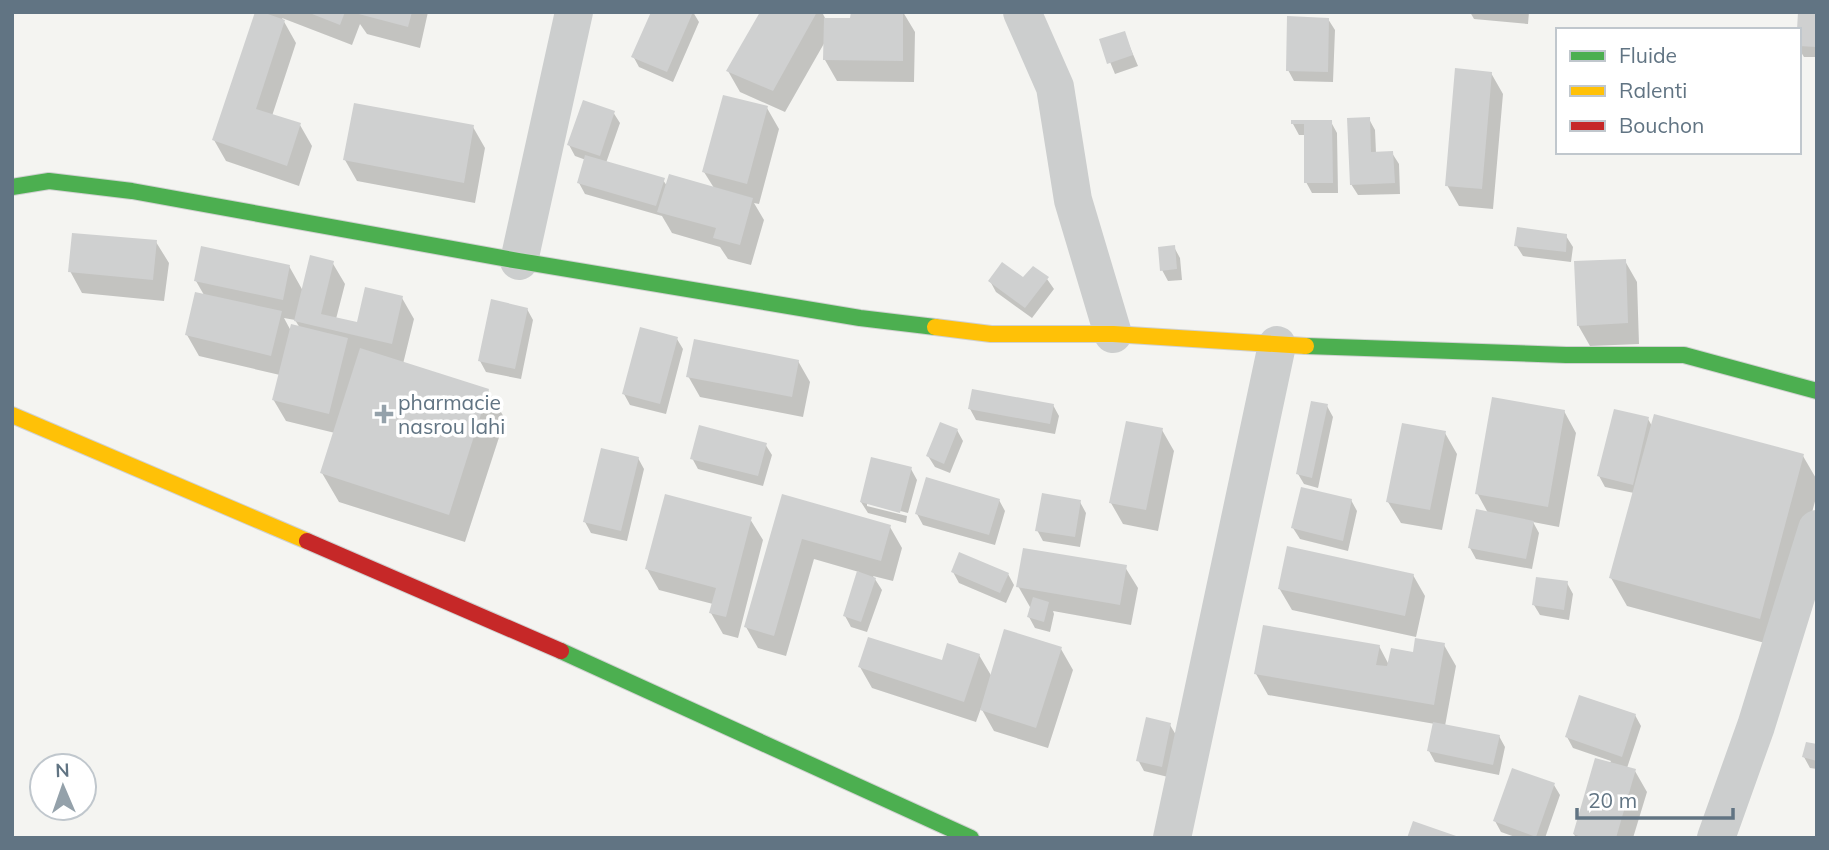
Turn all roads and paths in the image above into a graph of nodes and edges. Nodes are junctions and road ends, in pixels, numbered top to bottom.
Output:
1 (574, 12) edge
2 (1022, 12) edge
3 (12, 187) edge
4 (519, 261) junction
5 (1113, 334) junction
6 (1277, 345) junction
7 (1817, 391) edge
8 (12, 415) edge
9 (1817, 529) edge
10 (971, 838) edge
11 (1172, 838) edge
12 (1716, 838) edge

1 - 4 street
2 - 5 street
3 - 4 street
4 - 5 street
5 - 6 street
6 - 7 street
6 - 11 street
8 - 10 street
9 - 12 street

